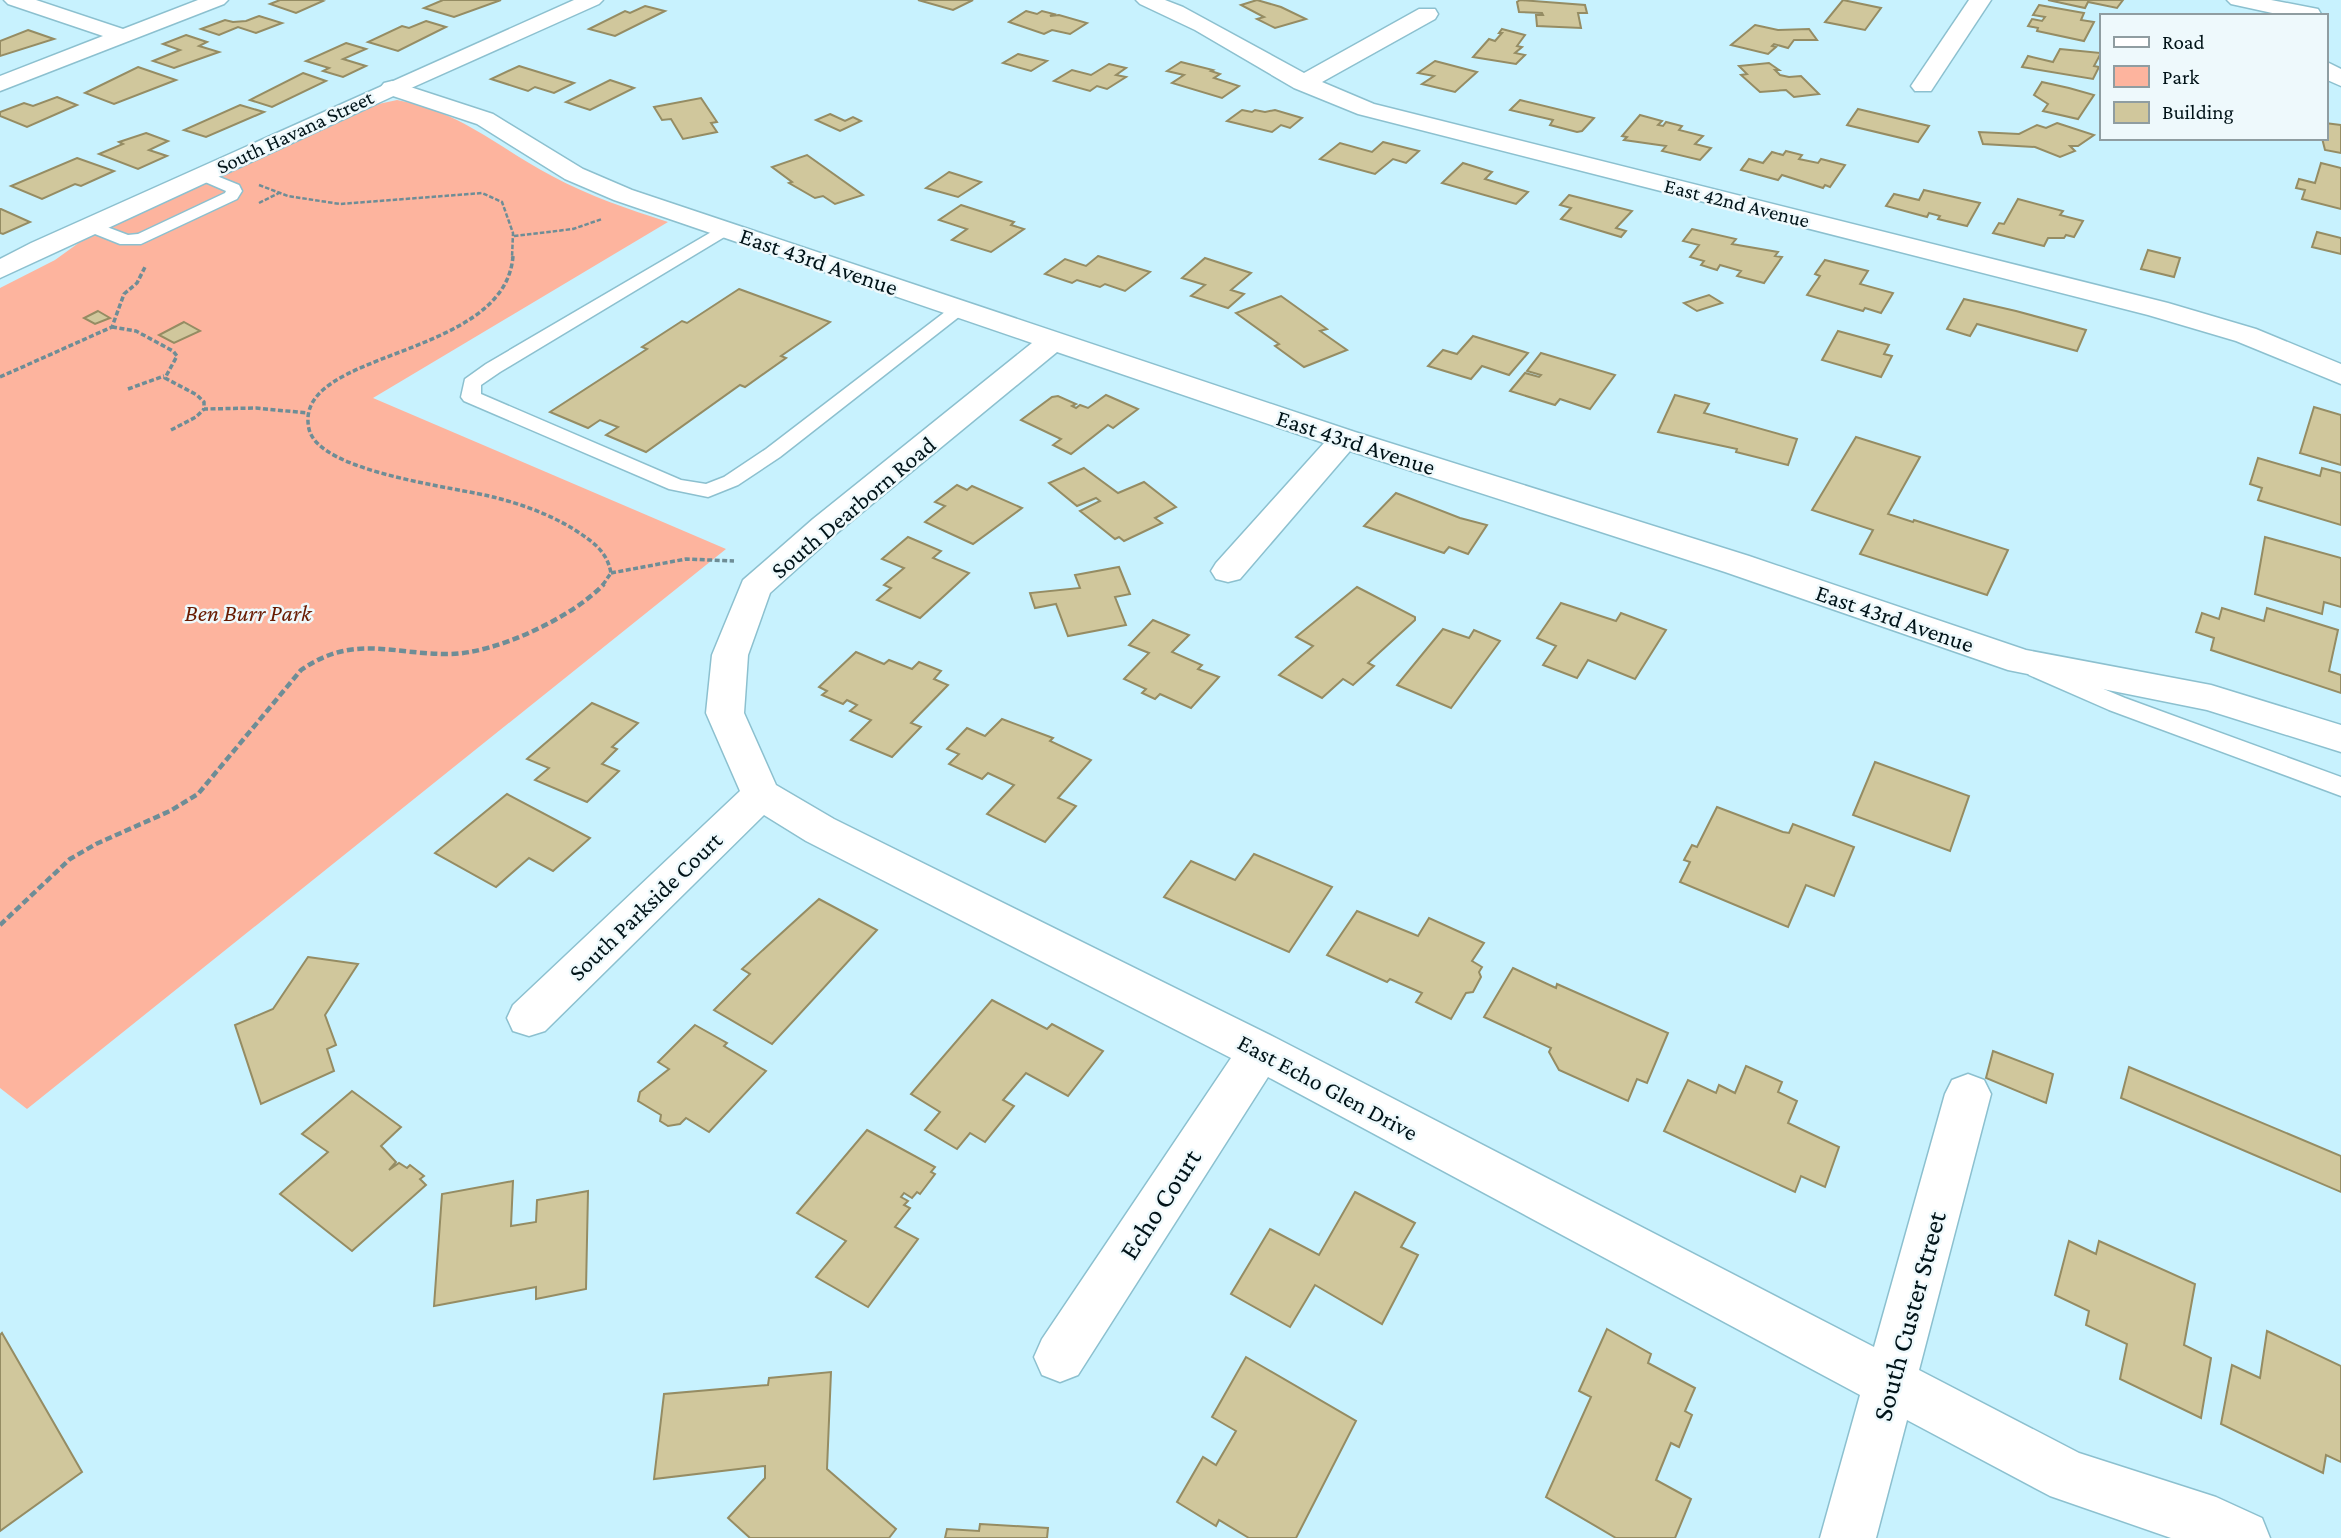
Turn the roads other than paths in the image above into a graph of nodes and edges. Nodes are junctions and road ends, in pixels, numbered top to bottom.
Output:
1 (15, 0) edge
2 (217, 0) edge
3 (1147, 0) edge
4 (1980, 0) edge
5 (2238, 0) edge
6 (587, 1) edge
7 (2312, 10) edge
8 (1427, 14) dead end
9 (122, 36) junction
10 (1302, 83) junction
11 (0, 84) edge
12 (1923, 86) dead end
13 (392, 88) junction
14 (202, 175) junction
15 (91, 226) junction
16 (725, 229) junction
17 (0, 270) edge
18 (960, 309) junction
19 (1054, 340) junction
20 (2341, 375) edge
21 (1344, 439) junction
22 (1228, 571) dead end
23 (2021, 661) junction
24 (2341, 739) edge
25 (2341, 787) edge
26 (761, 794) junction
27 (529, 1018) dead end
28 (1260, 1051) junction
29 (1968, 1094) dead end
30 (1060, 1357) dead end
31 (1892, 1383) junction
32 (1848, 1538) edge
33 (2242, 1538) edge

1 - 9 street
2 - 9 street
3 - 10 street, East 42nd Avenue
4 - 12 street
5 - 7 street
6 - 13 street, South Havana Street
8 - 10 street
9 - 11 street
10 - 20 street, East 42nd Avenue
13 - 14 street, South Havana Street
13 - 16 street, East 43rd Avenue
14 - 15 street, South Havana Street
14 - 15 lane
15 - 17 street, South Havana Street
16 - 18 street, East 43rd Avenue
16 - 18 lane
18 - 19 street, East 43rd Avenue
19 - 21 street, East 43rd Avenue
19 - 26 street, South Dearborn Road
21 - 22 street
21 - 23 street, East 43rd Avenue
23 - 24 street, East 43rd Avenue
23 - 25 lane
26 - 27 street, South Parkside Court
26 - 28 street, East Echo Glen Drive
28 - 30 street, Echo Court
28 - 31 street, East Echo Glen Drive
29 - 31 street, South Custer Street
31 - 32 street, South Custer Street
31 - 33 street, East Echo Glen Drive

